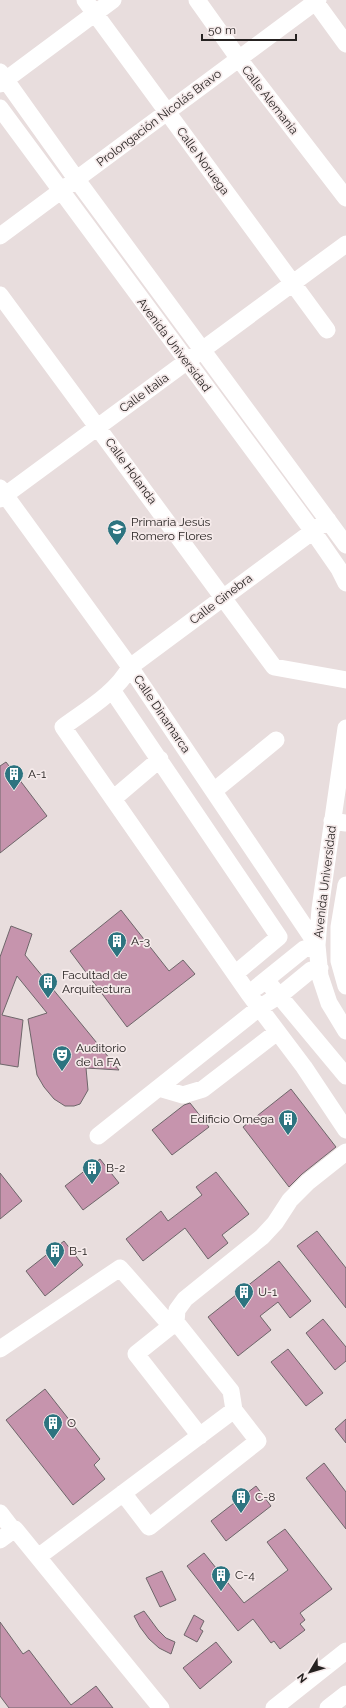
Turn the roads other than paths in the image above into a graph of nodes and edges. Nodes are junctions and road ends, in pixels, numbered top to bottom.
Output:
1 (113, 0) edge
2 (197, 0) edge
3 (316, 1) edge
4 (90, 7) edge
5 (346, 44) edge
6 (239, 59) junction
7 (2, 79) edge
8 (0, 108) edge
9 (168, 113) junction
10 (77, 180) junction
11 (60, 191) junction
12 (346, 198) edge
13 (0, 236) edge
14 (346, 244) edge
15 (292, 284) junction
16 (0, 295) edge
17 (327, 330) dead end
18 (203, 349) junction
19 (187, 362) junction
20 (98, 426) junction
21 (2, 494) edge
22 (328, 520) junction
23 (312, 530) junction
24 (346, 545) edge
25 (346, 583) edge
26 (223, 598) junction
27 (130, 667) junction
28 (346, 680) edge
29 (112, 690) junction
30 (346, 728) edge
31 (276, 740) dead end
32 (160, 759) junction
33 (215, 790) junction
34 (113, 799) junction
35 (339, 822) edge
36 (346, 885) edge
37 (317, 945) junction
38 (320, 968) junction
39 (236, 973) junction
40 (266, 980) junction
41 (346, 986) edge
42 (249, 994) junction
43 (279, 996) junction
44 (260, 1008) junction
45 (345, 1026) edge
46 (277, 1032) junction
47 (325, 1050) junction
48 (304, 1067) junction
49 (346, 1076) edge
50 (159, 1088) junction
51 (346, 1130) edge
52 (98, 1136) dead end
53 (346, 1152) edge
54 (174, 1324) junction
55 (0, 1348) edge
56 (234, 1410) junction
57 (200, 1436) junction
58 (123, 1493) junction
59 (0, 1513) edge
60 (6, 1535) edge
61 (38, 1557) junction
62 (346, 1652) edge
63 (346, 1694) edge
64 (161, 1708) edge
65 (274, 1708) edge
66 (328, 1708) edge

1 - 4 street
2 - 6 street, Calle Alemania
3 - 5 street
3 - 6 street, Prolongación Nicolás Bravo
4 - 7 street
4 - 9 street, Calle Noruega
6 - 9 street, Prolongación Nicolás Bravo
6 - 12 street, Calle Alemania
7 - 10 street, Avenida Universidad
8 - 11 street, Avenida Universidad
9 - 10 street, Prolongación Nicolás Bravo
9 - 15 street, Calle Noruega
10 - 11 street, Prolongación Nicolás Bravo
10 - 18 street, Avenida Universidad
11 - 13 street, Prolongación Nicolás Bravo
11 - 19 street, Avenida Universidad
14 - 15 street, Calle Italia
15 - 17 street, Calle Noruega
15 - 18 street, Calle Italia
16 - 20 street, Calle Holanda
18 - 19 street, Calle Italia
18 - 22 street, Avenida Universidad
19 - 20 street, Calle Italia
19 - 23 street, Avenida Universidad
20 - 21 street, Calle Italia
20 - 26 street, Calle Holanda
21 - 27 street, Calle Dinamarca
22 - 23 street, Calle Ginebra
22 - 24 street, Avenida Universidad
23 - 25 street, Avenida Universidad
23 - 26 street, Calle Ginebra
26 - 27 street, Calle Ginebra
26 - 28 street, Calle Holanda
27 - 29 street, Calle Ginebra
27 - 33 street, Calle Dinamarca
29 - 32 street
29 - 34 street, Calle Ginebra
30 - 35 street, Avenida Universidad
31 - 33 street
32 - 34 street
32 - 39 street
33 - 37 street, Calle Dinamarca
34 - 39 street
35 - 37 street, Avenida Universidad
36 - 41 street, Avenida Universidad
37 - 38 street, Avenida Universidad
37 - 40 street
38 - 43 street
38 - 45 street, Avenida Universidad
39 - 42 street
40 - 42 street
40 - 43 street
42 - 44 street
43 - 44 street
43 - 47 street
44 - 46 street
44 - 50 street
46 - 48 street
46 - 50 street
47 - 48 street
47 - 49 street
48 - 51 street
50 - 52 street
53 - 54 street
54 - 55 street
54 - 56 street
54 - 57 street
56 - 57 street
56 - 58 street
57 - 58 street
58 - 61 street
59 - 60 street
60 - 61 street
61 - 64 street
62 - 65 street
63 - 66 street

